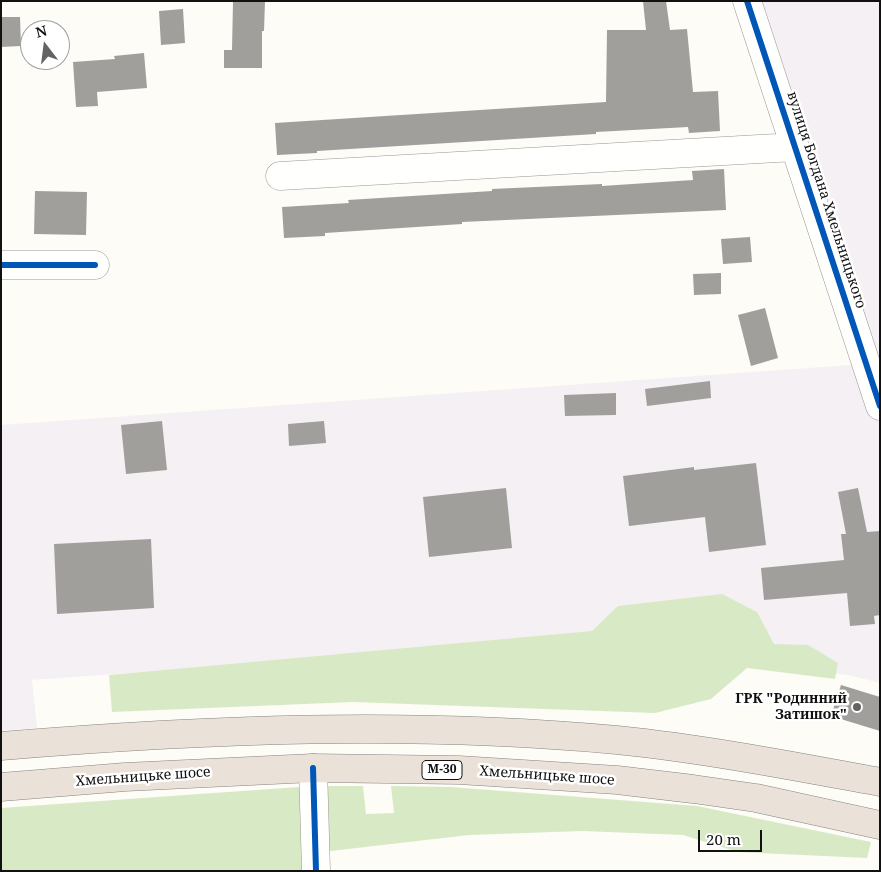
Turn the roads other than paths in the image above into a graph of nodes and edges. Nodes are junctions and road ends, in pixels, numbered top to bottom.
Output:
1 (748, 1) edge
2 (795, 146) junction
3 (280, 176) dead end
4 (1, 264) edge
5 (95, 265) dead end
6 (880, 406) edge
7 (1, 746) edge
8 (313, 768) junction
9 (880, 782) edge
10 (1, 788) edge
11 (880, 825) edge
12 (316, 871) edge

1 - 2 street, вулиця Богдана Хмельницького
2 - 3 street
2 - 6 street, вулиця Богдана Хмельницького
4 - 5 street
7 - 9 highway
8 - 10 highway, Хмельницьке шосе / М-30
8 - 11 highway, Хмельницьке шосе / М-30
8 - 12 street

